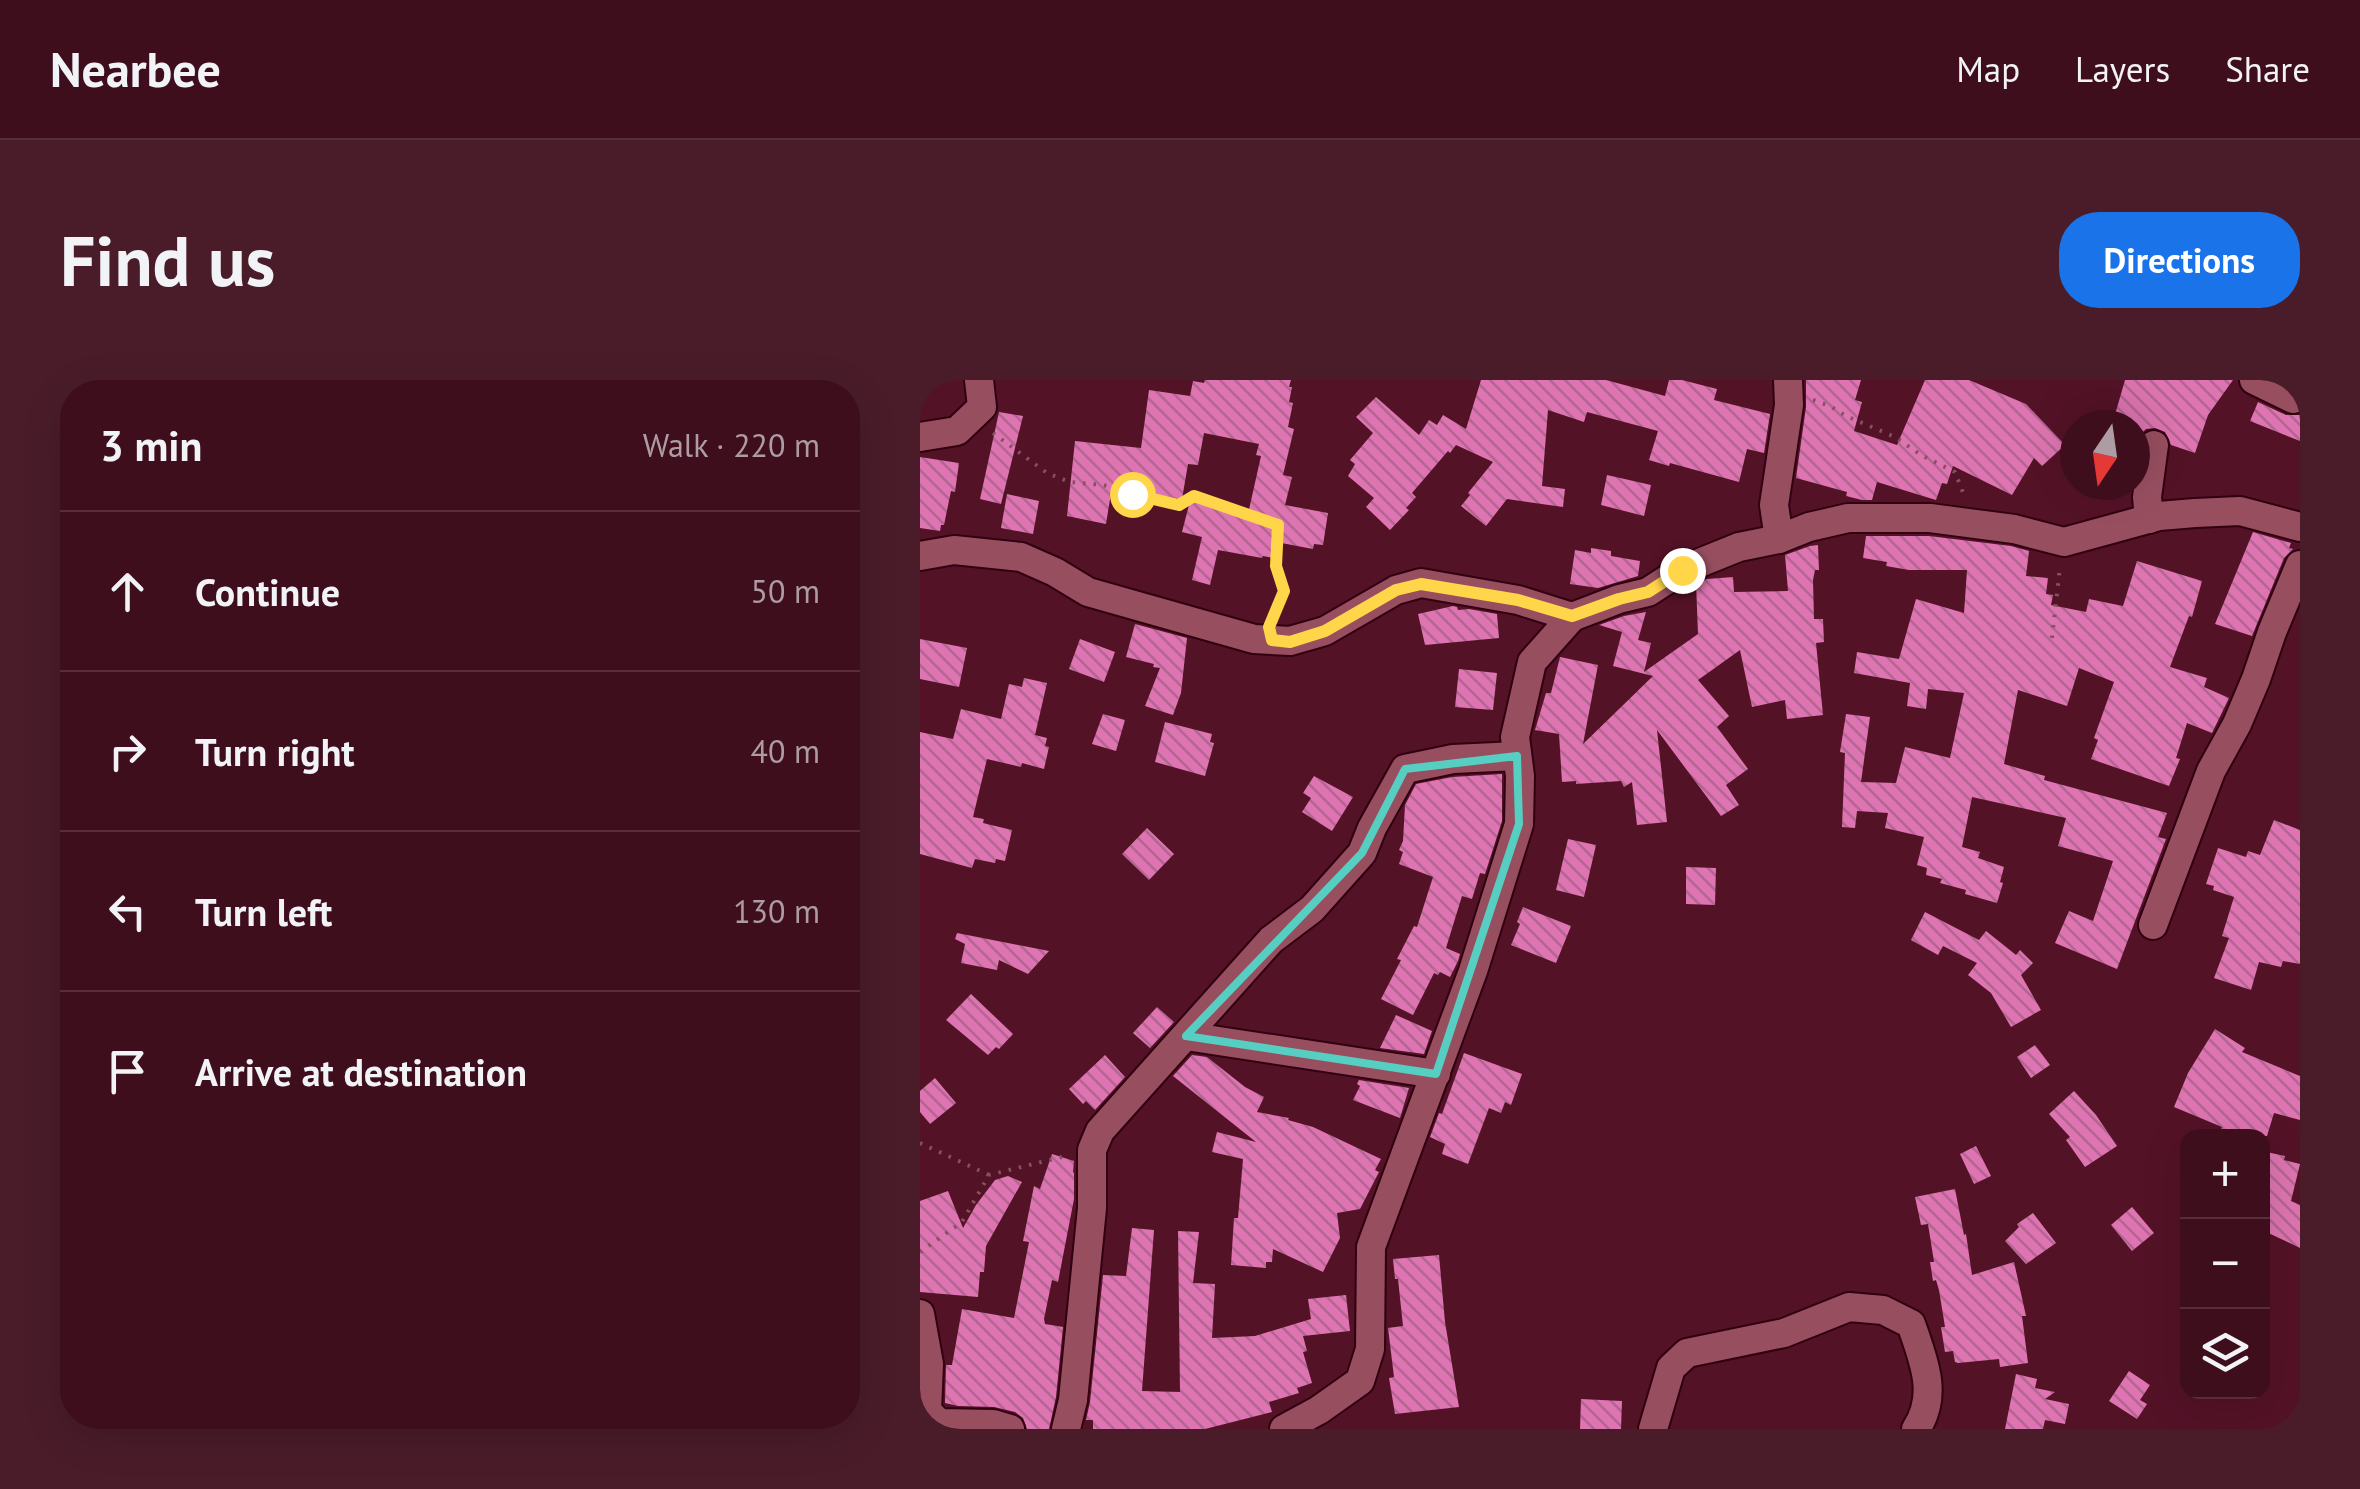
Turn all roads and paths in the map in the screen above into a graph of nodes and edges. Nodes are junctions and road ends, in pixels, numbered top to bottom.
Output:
1 (2254, 380) edge
2 (1788, 384) edge
3 (981, 394) edge
4 (2294, 399) dead end
5 (920, 438) edge
6 (2154, 445) dead end
7 (2149, 519) junction
8 (1982, 525) junction
9 (2300, 527) edge
10 (1780, 539) junction
11 (2064, 542) junction
12 (920, 556) edge
13 (2300, 565) edge
14 (1572, 616) junction
15 (2052, 638) dead end
16 (1272, 640) junction
17 (1518, 756) junction
18 (2153, 925) dead end
19 (1186, 1036) junction
20 (1436, 1074) junction
21 (920, 1143) edge
22 (1092, 1150) junction
23 (989, 1174) junction
24 (920, 1252) edge
25 (920, 1314) edge
26 (1010, 1429) edge
27 (1066, 1429) edge
28 (1284, 1429) edge
29 (1653, 1429) edge
30 (1916, 1429) edge

1 - 4 street
2 - 8 path
2 - 10 street
3 - 5 street
3 - 16 path
6 - 7 street
7 - 9 street
7 - 11 street
8 - 10 street
8 - 11 street
10 - 14 street
11 - 15 path
12 - 16 street
13 - 18 street
14 - 16 street
14 - 17 street
17 - 19 street
17 - 20 street
19 - 20 street
19 - 22 street
20 - 28 street
21 - 23 path
22 - 23 path
22 - 27 street
23 - 24 path
25 - 26 street
29 - 30 street

